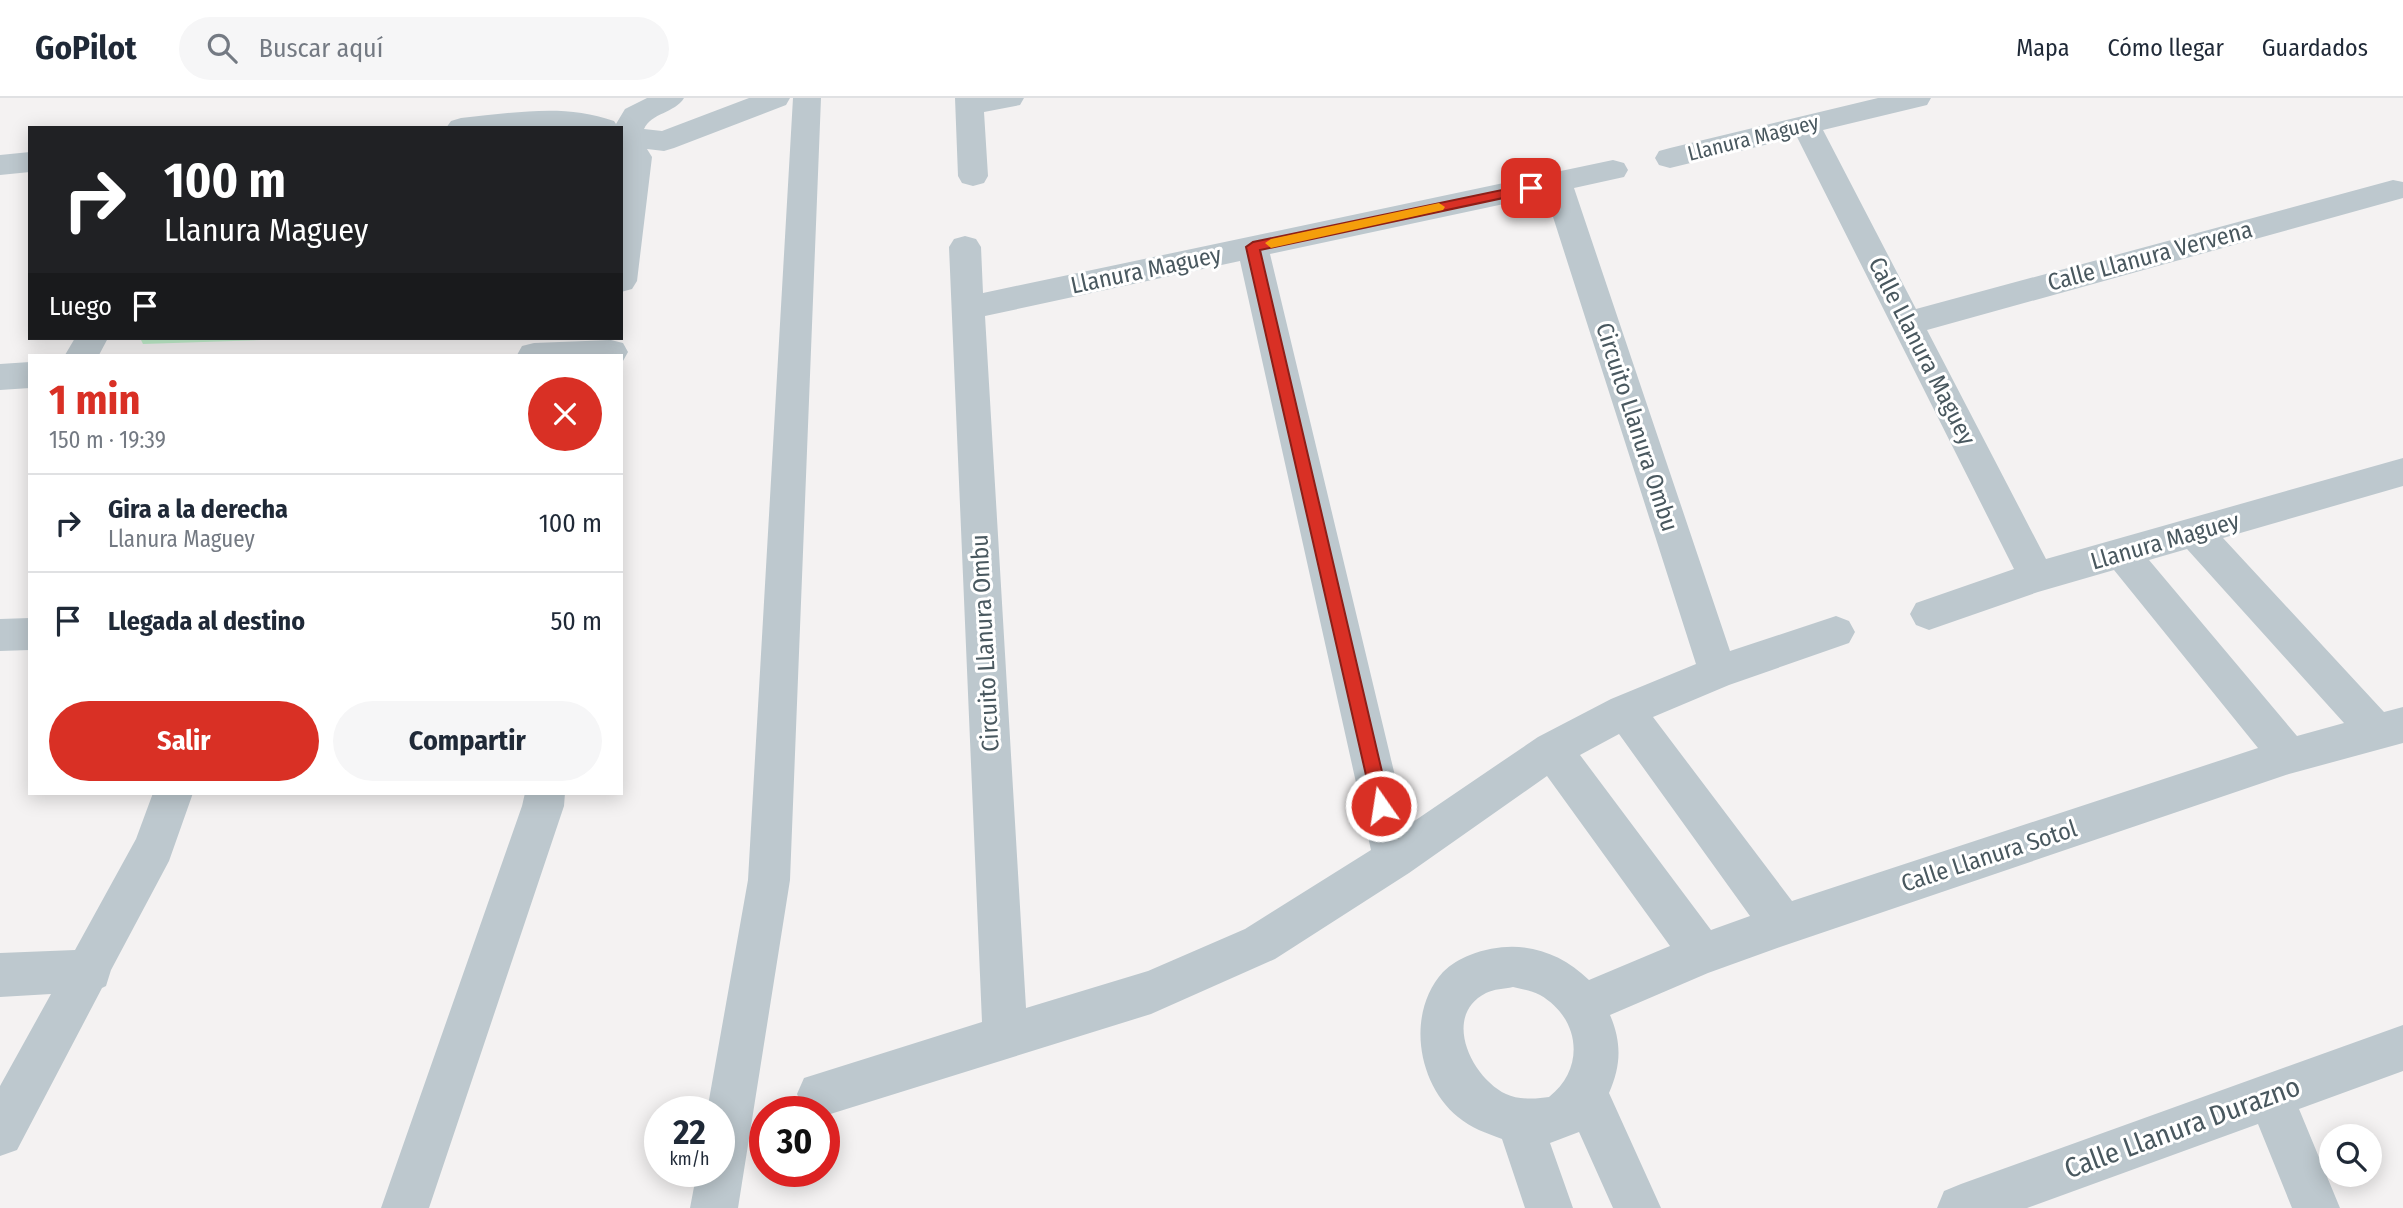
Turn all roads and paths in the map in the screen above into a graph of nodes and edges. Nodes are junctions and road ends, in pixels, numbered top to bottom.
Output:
1 (670, 98) edge
2 (776, 98) edge
3 (807, 98) edge
4 (1010, 98) edge
5 (1917, 98) edge
6 (970, 102) edge
7 (1806, 125) junction
8 (486, 126) edge
9 (601, 126) edge
10 (623, 128) edge
11 (623, 135) edge
12 (623, 141) edge
13 (1670, 158) dead end
14 (28, 162) edge
15 (0, 165) edge
16 (1613, 170) dead end
17 (973, 176) dead end
18 (1557, 182) junction
19 (2393, 190) dead end
20 (965, 247) dead end
21 (1253, 247) junction
22 (623, 266) edge
23 (967, 308) junction
24 (1908, 323) junction
25 (611, 348) edge
26 (545, 354) edge
27 (28, 375) edge
28 (0, 377) edge
29 (2403, 472) edge
30 (2195, 533) junction
31 (2122, 553) junction
32 (2037, 577) junction
33 (1929, 614) dead end
34 (1836, 632) dead end
35 (28, 634) edge
36 (0, 635) edge
37 (1718, 672) junction
38 (1625, 711) junction
39 (2390, 728) edge
40 (1552, 750) junction
41 (2289, 756) junction
42 (172, 795) edge
43 (545, 795) edge
44 (1394, 859) junction
45 (1783, 925) junction
46 (1702, 954) junction
47 (90, 971) junction
48 (0, 975) edge
49 (1582, 1005) junction
50 (1005, 1039) junction
51 (2403, 1048) edge
52 (820, 1094) dead end
53 (1586, 1094) junction
54 (2270, 1095) junction
55 (1519, 1122) junction
56 (0, 1133) edge
57 (405, 1208) edge
58 (714, 1208) edge
59 (1549, 1208) edge
60 (1637, 1208) edge
61 (1961, 1208) edge
62 (2316, 1208) edge

1 - 10 street
2 - 11 street
3 - 58 street
4 - 6 street
5 - 7 street, Llanura Maguey
6 - 17 street
7 - 13 street, Llanura Maguey
7 - 24 street, Calle Llanura Maguey
8 - 9 street
12 - 22 street
14 - 15 street
16 - 18 street, Llanura Maguey
18 - 21 street, Llanura Maguey
18 - 37 street, Circuito Llanura Ombu
19 - 24 street, Calle Llanura Vervena
20 - 23 street, Circuito Llanura Ombu
21 - 23 street, Llanura Maguey
21 - 44 street
23 - 50 street, Circuito Llanura Ombu
24 - 32 street, Calle Llanura Maguey
25 - 26 street
27 - 28 street
29 - 30 street, Llanura Maguey
30 - 31 street, Llanura Maguey
30 - 39 street
31 - 32 street, Llanura Maguey
31 - 41 street
32 - 33 street, Llanura Maguey
34 - 37 street
35 - 36 street
37 - 38 street
38 - 40 street
38 - 45 street
39 - 41 street, Calle Llanura Sotol
40 - 44 street
40 - 46 street
41 - 45 street, Calle Llanura Sotol
42 - 47 street
43 - 57 street
44 - 50 street
45 - 46 street, Calle Llanura Sotol
46 - 49 street, Calle Llanura Sotol
47 - 48 street
47 - 56 street
49 - 53 street
49 - 55 street
50 - 52 street
51 - 54 street, Calle Llanura Durazno
53 - 55 street
53 - 60 street
54 - 61 street, Calle Llanura Durazno
54 - 62 street
55 - 59 street

